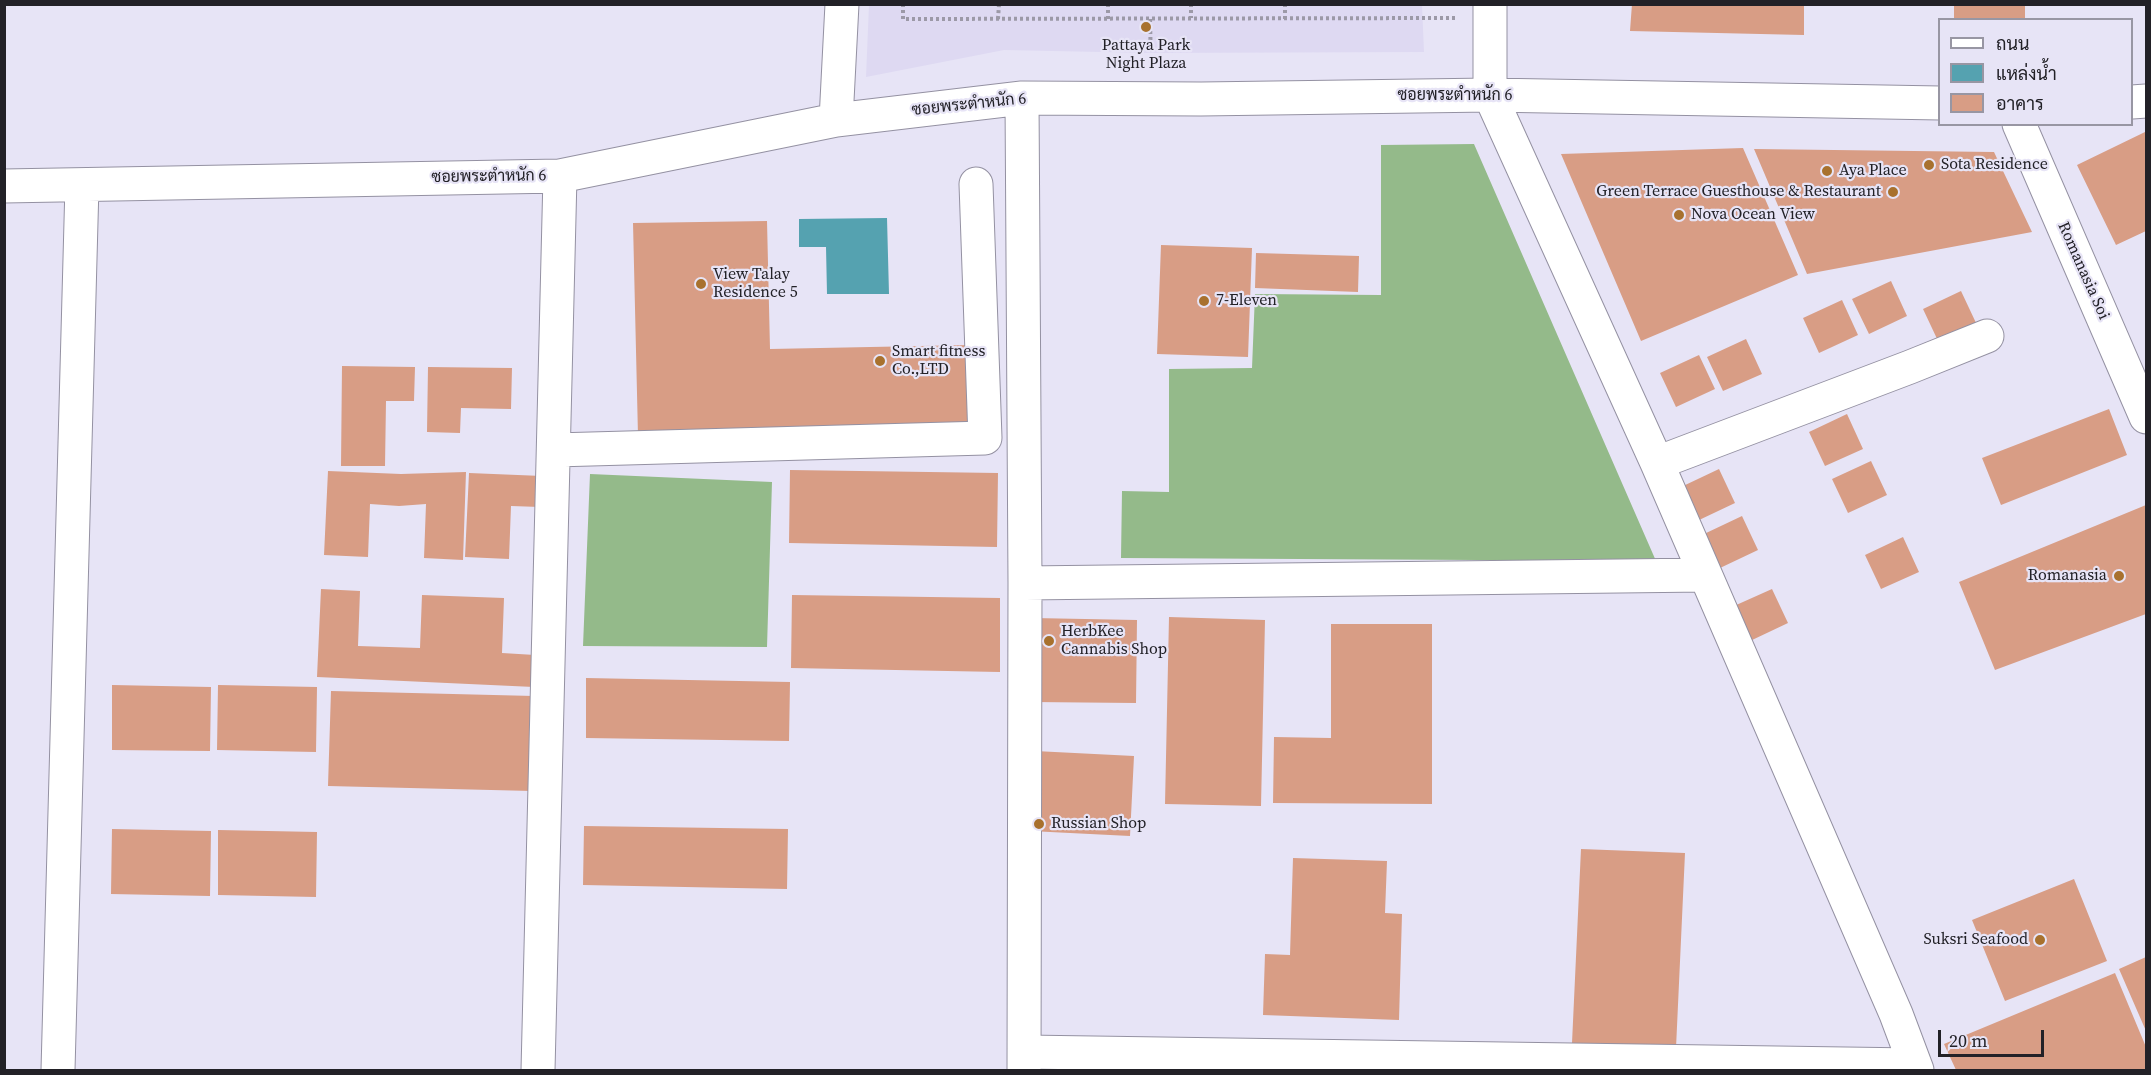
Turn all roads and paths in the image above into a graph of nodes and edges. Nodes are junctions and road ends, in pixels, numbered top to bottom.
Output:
1 (842, 4) edge
2 (903, 4) edge
3 (999, 4) edge
4 (1108, 4) edge
5 (1191, 4) edge
6 (1285, 4) edge
7 (1490, 11) edge
8 (1191, 18) junction
9 (999, 19) junction
10 (1108, 19) junction
11 (1150, 19) junction
12 (1285, 20) junction
13 (1490, 95) junction
14 (1022, 98) junction
15 (1152, 98) junction
16 (1938, 103) edge
17 (836, 120) junction
18 (2020, 126) edge
19 (560, 176) junction
20 (976, 184) dead end
21 (82, 185) junction
22 (4, 186) edge
23 (1987, 336) dead end
24 (2146, 417) edge
25 (555, 450) junction
26 (1657, 463) junction
27 (1705, 575) junction
28 (1025, 584) junction
29 (1025, 1061) edge
30 (1915, 1068) edge
31 (58, 1071) edge
32 (538, 1071) edge

1 - 17 street
2 - 9 path
3 - 9 path
4 - 10 path
5 - 8 path
6 - 12 path
7 - 12 path
7 - 13 street
8 - 11 path
8 - 12 path
9 - 10 path
10 - 11 path
11 - 15 path
13 - 15 street, ซอยพระตำหนัก 6
13 - 16 street, ซอยพระตำหนัก 6
13 - 26 street
14 - 15 street, ซอยพระตำหนัก 6
14 - 17 street, ซอยพระตำหนัก 6
14 - 28 street
17 - 19 street, ซอยพระตำหนัก 6
18 - 24 street, Romanasia Soi
19 - 21 street, ซอยพระตำหนัก 6
19 - 25 street
20 - 25 street
21 - 22 street, ซอยพระตำหนัก 6
21 - 31 street
23 - 26 street
25 - 32 street
26 - 27 street
27 - 28 street
27 - 30 street
28 - 29 street
29 - 30 street

